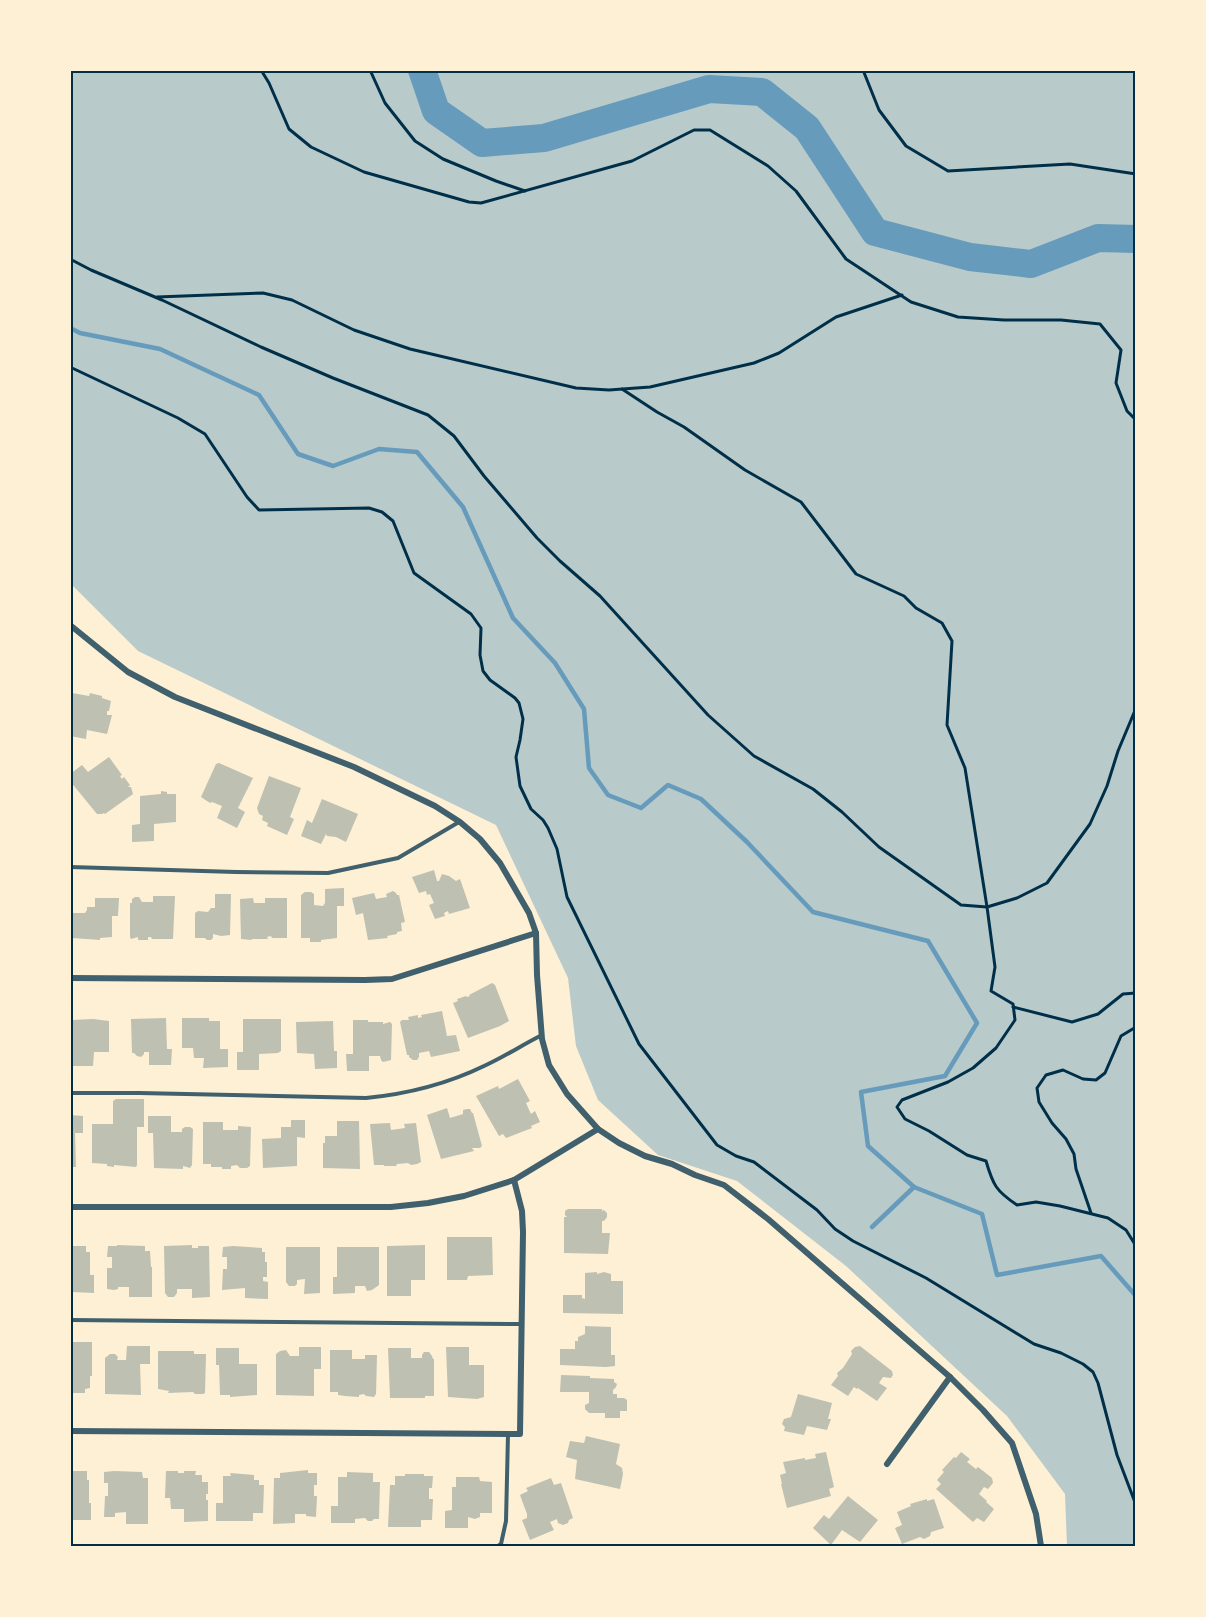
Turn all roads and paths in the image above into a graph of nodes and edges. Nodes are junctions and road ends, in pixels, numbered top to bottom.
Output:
1 (261, 70) edge
2 (370, 70) edge
3 (863, 70) edge
4 (1136, 174) edge
5 (525, 191) junction
6 (70, 260) edge
7 (902, 296) junction
8 (155, 297) junction
9 (70, 367) edge
10 (622, 389) junction
11 (1136, 420) edge
12 (70, 625) edge
13 (1136, 708) edge
14 (460, 822) junction
15 (70, 867) edge
16 (987, 907) junction
17 (536, 933) junction
18 (70, 978) edge
19 (1136, 993) edge
20 (1013, 1007) junction
21 (1136, 1027) edge
22 (542, 1035) junction
23 (70, 1093) edge
24 (598, 1129) junction
25 (514, 1180) junction
26 (70, 1207) edge
27 (1091, 1214) junction
28 (1136, 1246) edge
29 (70, 1320) edge
30 (522, 1324) junction
31 (950, 1377) junction
32 (70, 1431) edge
33 (508, 1434) junction
34 (887, 1464) dead end
35 (1136, 1505) edge
36 (498, 1546) edge
37 (1041, 1546) edge

1 - 5 path
2 - 5 path
3 - 4 path
5 - 7 path
6 - 8 path
7 - 10 path
7 - 11 path
8 - 10 path
8 - 16 path
9 - 35 path
10 - 16 path
12 - 14 street
13 - 16 path
14 - 15 lane
14 - 17 street
16 - 20 path
17 - 18 street
17 - 22 street
19 - 20 path
20 - 27 path
21 - 27 path
22 - 23 lane
22 - 24 street
24 - 25 street
24 - 31 street
25 - 26 street
25 - 30 street
27 - 28 path
29 - 30 lane
30 - 33 street
31 - 34 street
31 - 37 street
32 - 33 street
33 - 36 lane

